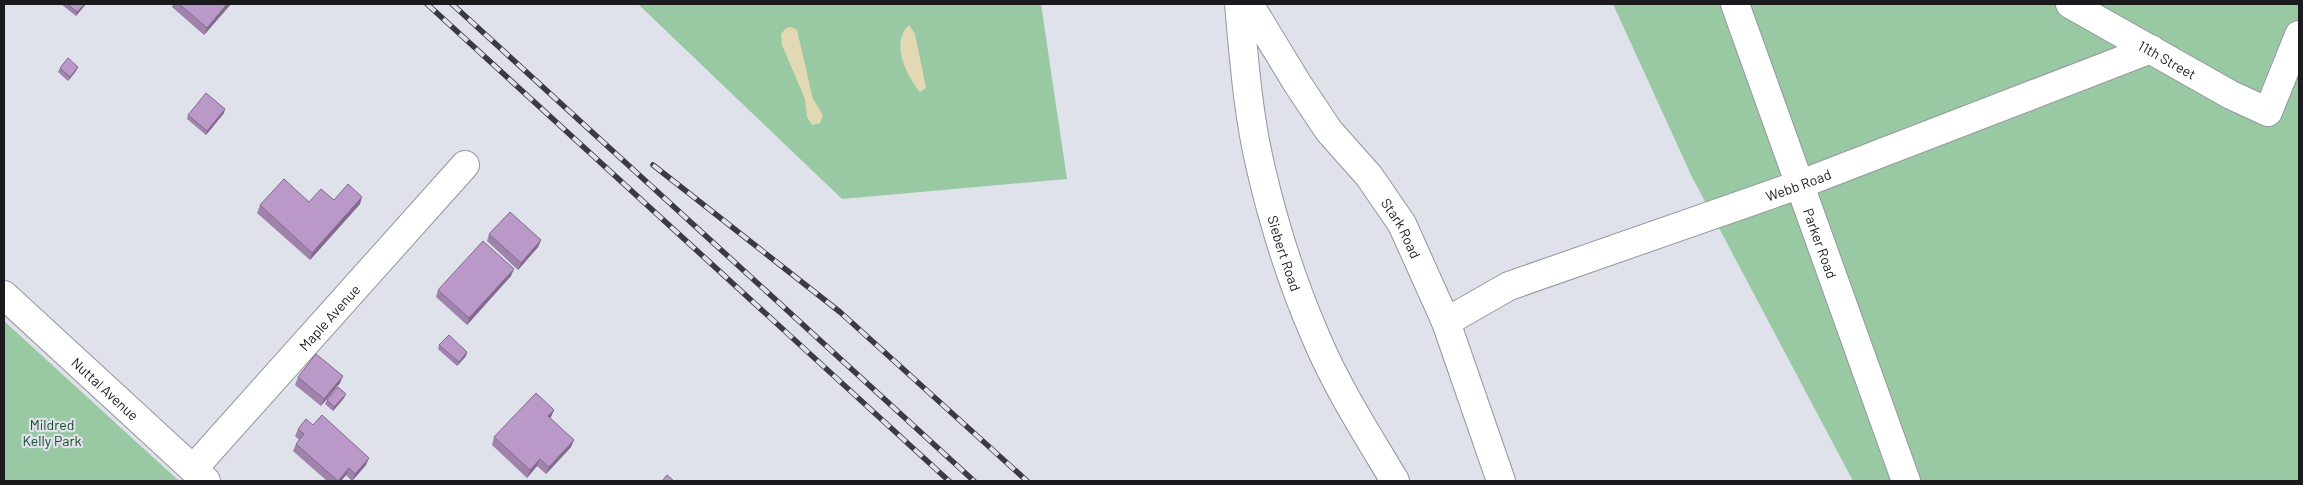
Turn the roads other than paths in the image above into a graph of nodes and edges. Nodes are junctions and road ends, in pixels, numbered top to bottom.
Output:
1 (1239, 4) edge
2 (1249, 4) edge
3 (1735, 4) edge
4 (2070, 4) edge
5 (2299, 35) edge
6 (2150, 48) junction
7 (465, 165) dead end
8 (1801, 184) junction
9 (4, 295) edge
10 (1446, 322) junction
11 (199, 475) edge
12 (1395, 481) edge
13 (1501, 481) edge
14 (1906, 481) edge

1 - 12 street, Siebert Road
2 - 10 street, Stark Road
3 - 8 street, Parker Road
4 - 6 street, 11th Street
5 - 6 street, 11th Street
6 - 8 street, Webb Road
7 - 11 street, Maple Avenue
8 - 10 street, Webb Road
8 - 14 street, Parker Road
9 - 11 street, Nuttal Avenue
10 - 13 street, Stark Road

